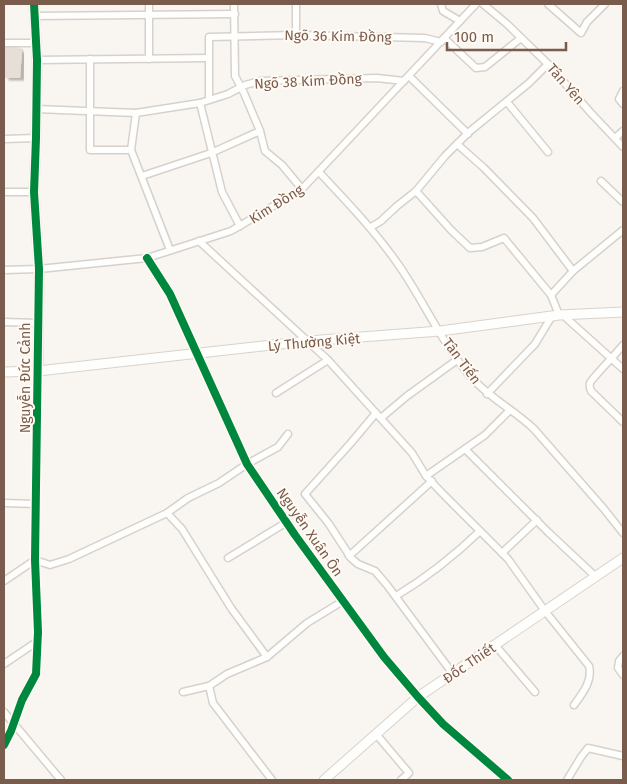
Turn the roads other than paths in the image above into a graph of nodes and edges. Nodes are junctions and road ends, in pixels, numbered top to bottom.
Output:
1 (34, 4) edge
2 (148, 4) edge
3 (234, 4) edge
4 (296, 4) edge
5 (441, 4) edge
6 (476, 4) edge
7 (483, 4) edge
8 (548, 4) edge
9 (605, 4) edge
10 (149, 14) junction
11 (234, 14) junction
12 (34, 16) junction
13 (460, 21) junction
14 (296, 35) junction
15 (235, 37) junction
16 (521, 38) junction
17 (442, 40) junction
18 (4, 43) edge
19 (35, 43) junction
20 (208, 58) junction
21 (149, 59) junction
22 (37, 60) junction
23 (90, 60) junction
24 (548, 64) junction
25 (407, 78) junction
26 (240, 87) junction
27 (623, 92) edge
28 (209, 99) junction
29 (507, 102) junction
30 (200, 103) junction
31 (623, 104) edge
32 (36, 108) junction
33 (90, 110) junction
34 (136, 114) junction
35 (260, 131) junction
36 (623, 131) edge
37 (468, 134) junction
38 (36, 138) junction
39 (615, 138) junction
40 (4, 139) edge
41 (457, 144) junction
42 (623, 147) edge
43 (131, 150) junction
44 (548, 152) dead end
45 (212, 153) junction
46 (319, 172) junction
47 (142, 176) junction
48 (600, 181) dead end
49 (302, 189) junction
50 (416, 191) junction
51 (4, 192) edge
52 (34, 192) junction
53 (623, 202) edge
54 (240, 226) junction
55 (371, 227) junction
56 (623, 230) edge
57 (199, 241) junction
58 (170, 250) junction
59 (147, 258) junction
60 (38, 269) junction
61 (4, 270) edge
62 (574, 272) junction
63 (551, 295) junction
64 (623, 312) edge
65 (559, 316) junction
66 (4, 322) edge
67 (38, 323) junction
68 (440, 331) junction
69 (308, 341) junction
70 (623, 345) edge
71 (197, 354) junction
72 (612, 359) junction
73 (328, 360) junction
74 (457, 360) junction
75 (623, 369) edge
76 (38, 370) junction
77 (4, 372) edge
78 (276, 393) dead end
79 (487, 394) junction
80 (510, 410) junction
81 (378, 416) junction
82 (623, 422) edge
83 (288, 434) dead end
84 (465, 448) junction
85 (247, 464) junction
86 (426, 476) junction
87 (432, 481) junction
88 (4, 504) edge
89 (36, 504) junction
90 (167, 513) junction
91 (536, 520) junction
92 (287, 522) junction
93 (480, 531) junction
94 (623, 533) edge
95 (502, 553) junction
96 (350, 556) junction
97 (228, 558) dead end
98 (623, 558) edge
99 (36, 560) junction
100 (596, 577) junction
101 (4, 581) edge
102 (396, 596) junction
103 (343, 601) junction
104 (545, 611) junction
105 (38, 641) junction
106 (495, 645) junction
107 (623, 656) edge
108 (266, 657) junction
109 (4, 664) edge
110 (453, 674) junction
111 (623, 675) edge
112 (209, 686) junction
113 (183, 692) dead end
114 (535, 692) dead end
115 (418, 697) junction
116 (574, 705) dead end
117 (4, 712) edge
118 (13, 722) junction
119 (376, 734) junction
120 (4, 745) edge
121 (623, 756) edge
122 (61, 780) edge
123 (272, 780) edge
124 (324, 780) edge
125 (401, 780) edge
126 (508, 780) edge
127 (567, 780) edge

1 - 12 street, Nguyễn Đức Cảnh
2 - 10 street
3 - 11 street
4 - 14 street
5 - 13 street
6 - 13 street, Kim Đồng
7 - 16 street, Tân Yên
8 - 9 street
10 - 11 street
10 - 12 street
10 - 21 street
11 - 15 street
12 - 19 street, Nguyễn Đức Cảnh
13 - 17 street, Kim Đồng
14 - 15 street, Ngõ 36 Kim Đồng
14 - 17 street, Ngõ 36 Kim Đồng
15 - 20 street, Ngõ 36 Kim Đồng
15 - 26 street
16 - 17 street
16 - 24 street, Tân Yên
17 - 25 street, Kim Đồng
18 - 19 street
19 - 22 street, Nguyễn Đức Cảnh
20 - 21 street
20 - 28 street
21 - 23 street
22 - 23 street
22 - 32 street, Nguyễn Đức Cảnh
23 - 33 street
24 - 29 street
24 - 39 street, Tân Yên
25 - 26 street, Ngõ 38 Kim Đồng
25 - 37 street
25 - 46 street, Kim Đồng
26 - 28 street, Ngõ 38 Kim Đồng
26 - 35 street
27 - 31 street
28 - 30 street, Ngõ 38 Kim Đồng
29 - 37 street
29 - 44 street
30 - 34 street, Ngõ 38 Kim Đồng
30 - 45 street
32 - 33 street, Ngõ 38 Kim Đồng
32 - 38 street, Nguyễn Đức Cảnh
33 - 34 street, Ngõ 38 Kim Đồng
33 - 43 street
34 - 43 street
35 - 45 street
35 - 49 street
36 - 39 street
37 - 41 street
38 - 40 street
38 - 52 street, Nguyễn Đức Cảnh
39 - 42 street, Tân Yên
41 - 50 street
41 - 62 street
43 - 47 street
45 - 47 street
45 - 54 street
46 - 49 street, Kim Đồng
46 - 55 street, Tân Tiến
47 - 58 street
48 - 53 street
49 - 54 street, Kim Đồng
50 - 55 street
50 - 63 street
51 - 52 street
52 - 60 street, Nguyễn Đức Cảnh
54 - 57 street, Kim Đồng
55 - 68 street, Tân Tiến
56 - 62 street
57 - 58 street, Kim Đồng
57 - 69 street
58 - 59 street, Kim Đồng
59 - 60 street, Kim Đồng
59 - 71 street, Nguyễn Xuân Ôn
60 - 61 street, Kim Đồng
60 - 67 street, Nguyễn Đức Cảnh
62 - 63 street
63 - 65 street
64 - 65 street, Lý Thường Kiệt
65 - 68 street, Lý Thường Kiệt
65 - 72 street
65 - 79 street
66 - 67 street
67 - 76 street, Nguyễn Đức Cảnh
68 - 69 street, Lý Thường Kiệt
68 - 74 street, Tân Tiến
69 - 71 street, Lý Thường Kiệt
69 - 73 street
70 - 72 street
71 - 76 street, Lý Thường Kiệt
71 - 85 street, Nguyễn Xuân Ôn
72 - 75 street
72 - 82 street
73 - 78 street
73 - 81 street
74 - 79 street, Tân Tiến
74 - 81 street
76 - 77 street, Lý Thường Kiệt
76 - 89 street, Nguyễn Đức Cảnh
79 - 80 street, Tân Tiến
80 - 84 street
80 - 94 street, Tân Tiến
81 - 86 street
81 - 96 street
83 - 85 street
84 - 86 street
84 - 91 street
85 - 90 street
85 - 92 street, Nguyễn Xuân Ôn
86 - 87 street
87 - 93 street
87 - 96 street
88 - 89 street
89 - 99 street, Nguyễn Đức Cảnh
90 - 99 street
90 - 108 street
91 - 95 street
91 - 100 street
92 - 97 street
92 - 103 street, Nguyễn Xuân Ôn
93 - 95 street
93 - 102 street
95 - 104 street
96 - 102 street
98 - 100 street, Đốc Thiết
99 - 101 street
99 - 105 street, Nguyễn Đức Cảnh
100 - 104 street, Đốc Thiết
102 - 110 street
103 - 108 street
103 - 115 street, Nguyễn Xuân Ôn
104 - 106 street, Đốc Thiết
104 - 116 street
105 - 109 street
105 - 118 street, Nguyễn Đức Cảnh
106 - 110 street, Đốc Thiết
106 - 114 street
107 - 111 street
108 - 112 street
110 - 115 street, Đốc Thiết
112 - 113 street
112 - 123 street
115 - 119 street, Đốc Thiết
115 - 126 street, Nguyễn Xuân Ôn
117 - 118 street
118 - 120 street, Nguyễn Đức Cảnh
118 - 122 street
119 - 124 street, Đốc Thiết
119 - 125 street
121 - 127 street

